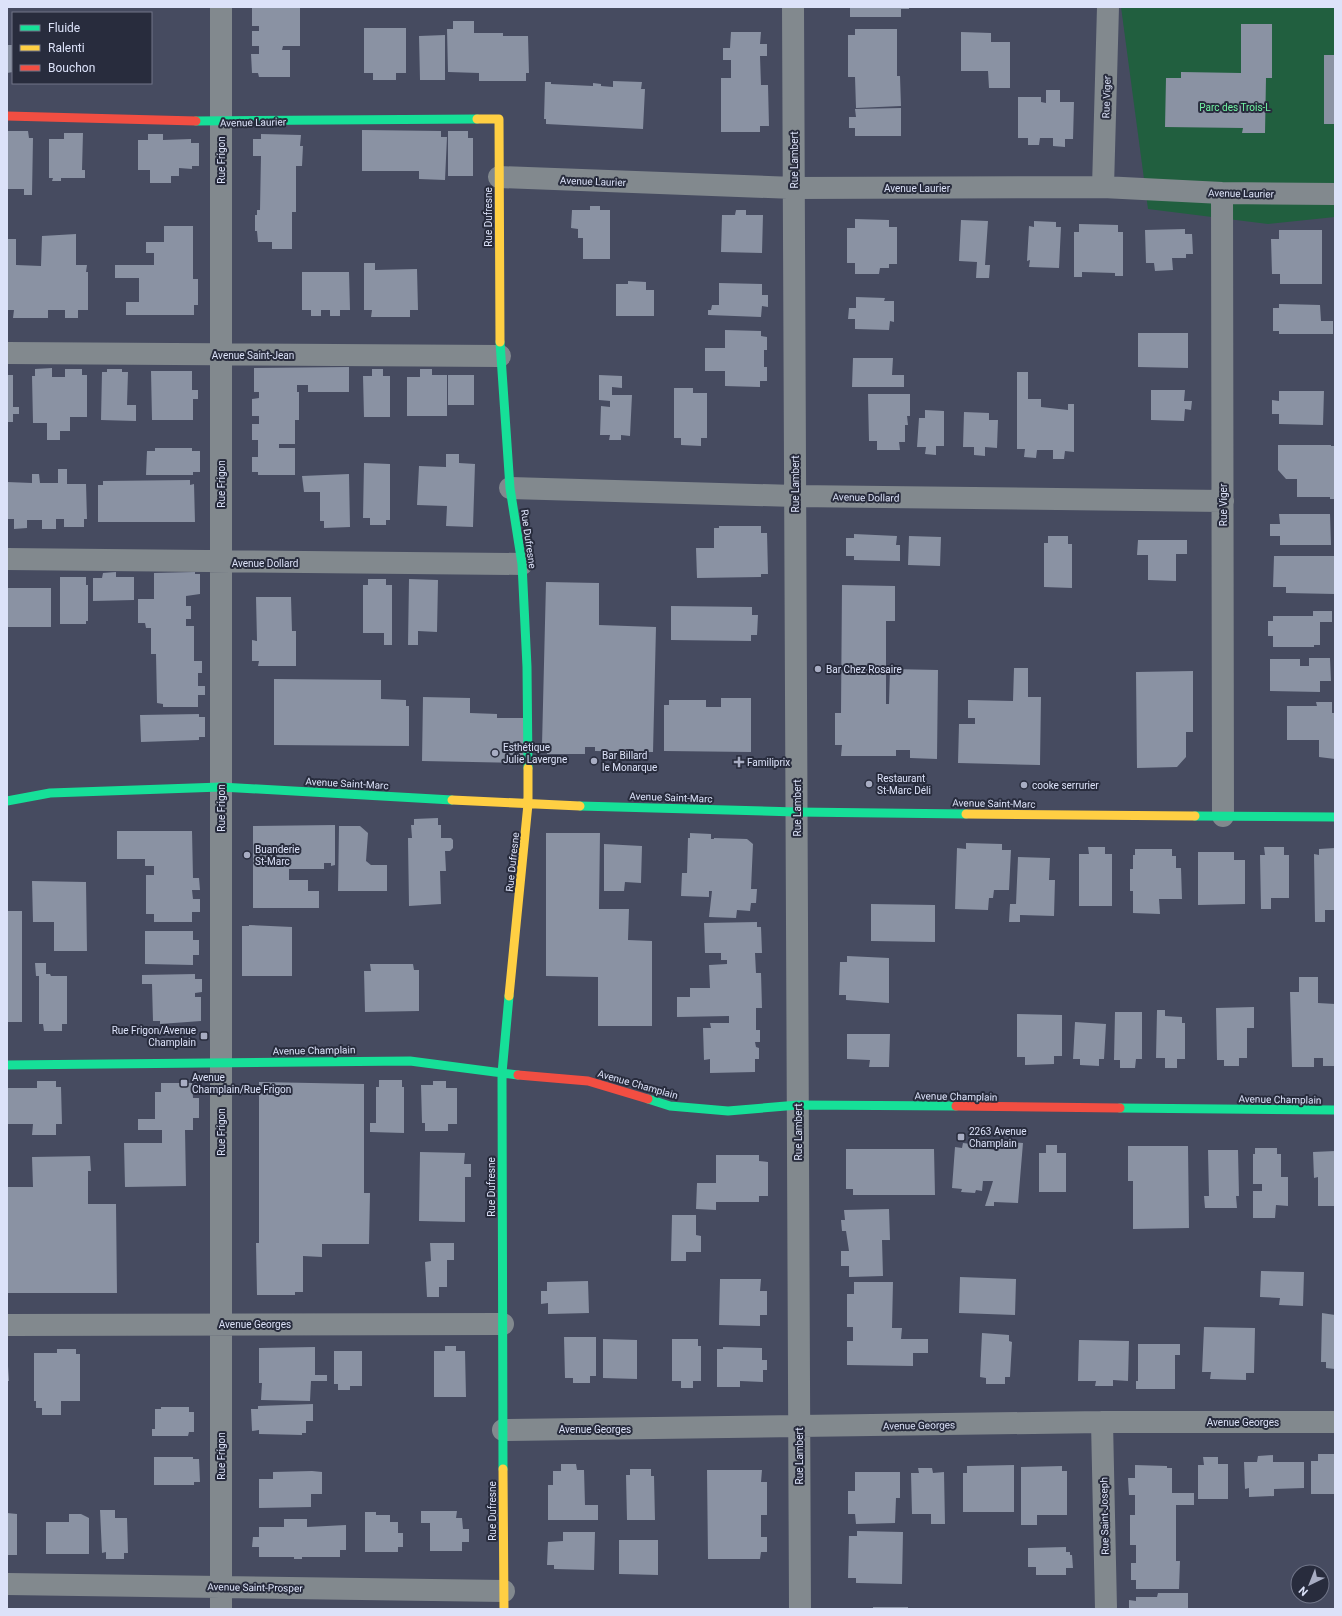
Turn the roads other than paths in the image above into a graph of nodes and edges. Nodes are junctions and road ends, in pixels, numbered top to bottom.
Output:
1 (220, 7) edge
2 (793, 7) edge
3 (1108, 7) edge
4 (7, 116) edge
5 (499, 119) joint
6 (221, 122) junction
7 (499, 177) junction
8 (1103, 187) junction
9 (794, 188) junction
10 (1222, 193) junction
11 (1335, 194) edge
12 (7, 353) edge
13 (221, 354) junction
14 (500, 356) junction
15 (510, 488) junction
16 (795, 496) junction
17 (1223, 501) junction
18 (7, 560) edge
19 (221, 562) junction
20 (522, 564) junction
21 (221, 787) junction
22 (7, 801) edge
23 (528, 804) junction
24 (797, 812) junction
25 (1224, 816) junction
26 (1335, 818) edge
27 (221, 1062) junction
28 (7, 1065) edge
29 (502, 1074) junction
30 (798, 1105) junction
31 (1335, 1110) edge
32 (503, 1324) junction
33 (7, 1325) edge
34 (221, 1325) junction
35 (1102, 1422) junction
36 (1335, 1422) edge
37 (799, 1427) junction
38 (503, 1430) junction
39 (7, 1584) edge
40 (221, 1586) junction
41 (504, 1600) edge
42 (221, 1609) edge
43 (800, 1609) edge
44 (1106, 1609) edge

1 - 6 street, Rue Frigon
2 - 9 street, Rue Lambert
3 - 8 street, Rue Viger
4 - 6 main road, Avenue Laurier
5 - 6 main road, Avenue Laurier
5 - 7 main road, Rue Dufresne
6 - 13 street, Rue Frigon
7 - 9 street, Avenue Laurier
7 - 14 main road, Rue Dufresne
8 - 9 street, Avenue Laurier
8 - 10 street, Avenue Laurier
9 - 16 street, Rue Lambert
10 - 11 street, Avenue Laurier
10 - 17 street, Rue Viger
12 - 13 street, Avenue Saint-Jean
13 - 14 street, Avenue Saint-Jean
13 - 19 street, Rue Frigon
14 - 15 main road, Rue Dufresne
15 - 16 street, Avenue Dollard
15 - 20 main road, Rue Dufresne
16 - 17 street, Avenue Dollard
16 - 24 street, Rue Lambert
17 - 25 street, Rue Viger
18 - 19 street, Avenue Dollard
19 - 20 street, Avenue Dollard
19 - 21 street, Rue Frigon
20 - 23 main road, Rue Dufresne
21 - 22 main road, Avenue Saint-Marc
21 - 23 main road, Avenue Saint-Marc
21 - 27 street, Rue Frigon
23 - 24 main road, Avenue Saint-Marc
23 - 29 main road, Rue Dufresne
24 - 25 main road, Avenue Saint-Marc
24 - 30 street, Rue Lambert
25 - 26 main road, Avenue Saint-Marc
27 - 28 main road, Avenue Champlain
27 - 29 main road, Avenue Champlain
27 - 34 street, Rue Frigon
29 - 30 main road, Avenue Champlain
29 - 32 main road, Rue Dufresne
30 - 31 main road, Avenue Champlain
30 - 37 street, Rue Lambert
32 - 34 street, Avenue Georges
32 - 38 main road, Rue Dufresne
33 - 34 street, Avenue Georges
34 - 40 street, Rue Frigon
35 - 36 street, Avenue Georges
35 - 37 street, Avenue Georges
35 - 44 street, Rue Saint-Joseph
37 - 38 street, Avenue Georges
37 - 43 street, Rue Lambert
38 - 41 main road, Rue Dufresne
39 - 40 street, Avenue Saint-Prosper
40 - 41 street, Avenue Saint-Prosper
40 - 42 street, Rue Frigon

